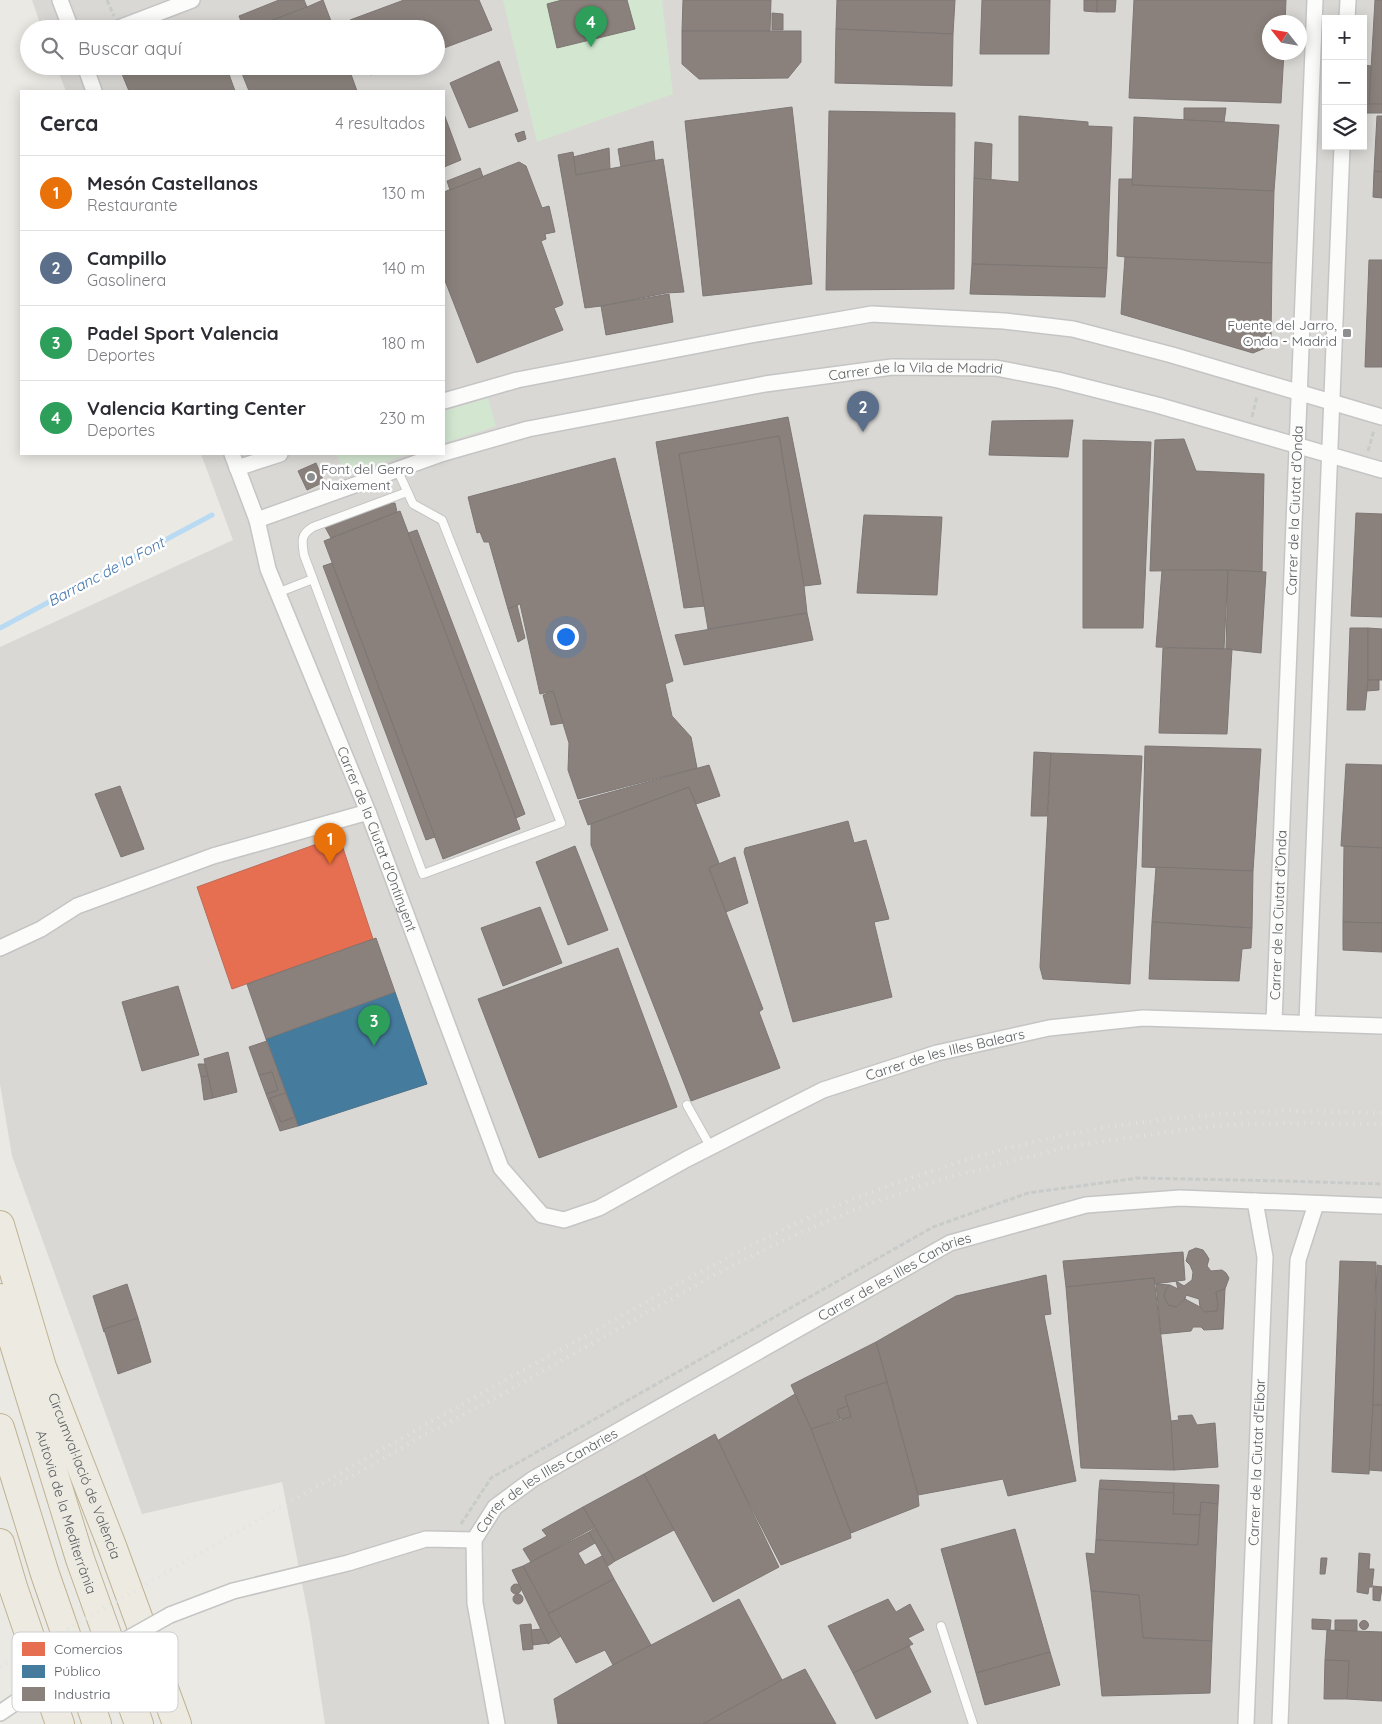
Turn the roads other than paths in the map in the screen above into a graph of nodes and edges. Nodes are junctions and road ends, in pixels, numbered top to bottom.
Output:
1 (192, 0) edge
2 (1315, 0) edge
3 (1348, 0) edge
4 (65, 1) edge
5 (1347, 15) edge
6 (69, 20) edge
7 (140, 20) edge
8 (88, 75) edge
9 (94, 90) edge
10 (1342, 150) edge
11 (1299, 392) junction
12 (445, 401) edge
13 (1332, 402) junction
14 (1380, 416) edge
15 (1296, 446) junction
16 (445, 452) edge
17 (273, 455) edge
18 (436, 455) edge
19 (1329, 456) junction
20 (234, 461) edge
21 (397, 469) junction
22 (1382, 470) edge
23 (407, 492) junction
24 (257, 520) junction
25 (313, 579) junction
26 (277, 593) junction
27 (368, 812) junction
28 (0, 948) edge
29 (1274, 1021) junction
30 (1307, 1022) junction
31 (1382, 1026) edge
32 (687, 1105) dead end
33 (710, 1146) junction
34 (1256, 1201) junction
35 (1316, 1204) junction
36 (1382, 1206) edge
37 (542, 1215) joint
38 (0, 1225) edge
39 (0, 1298) edge
40 (0, 1428) edge
41 (474, 1540) junction
42 (0, 1543) edge
43 (941, 1626) dead end
44 (28, 1632) edge
45 (66, 1632) edge
46 (106, 1632) edge
47 (140, 1632) edge
48 (143, 1632) edge
49 (12, 1705) edge
50 (56, 1712) edge
51 (93, 1712) edge
52 (135, 1712) edge
53 (173, 1712) edge
54 (0, 1713) edge
55 (60, 1724) edge
56 (97, 1724) edge
57 (139, 1724) edge
58 (177, 1724) edge
59 (497, 1724) edge
60 (973, 1724) edge
61 (1246, 1724) edge
62 (1280, 1724) edge

1 - 7 street
2 - 11 street, Carrer de la Ciutat d’Onda
3 - 5 street
4 - 6 street
8 - 9 street
10 - 13 street
11 - 12 street
11 - 13 street
11 - 15 street, Carrer de la Ciutat d’Onda
13 - 14 street
13 - 19 street
15 - 16 street, Carrer de la Vila de Madrid
15 - 19 street, Carrer de la Vila de Madrid
15 - 29 street, Carrer de la Ciutat d’Onda
17 - 20 street
18 - 21 street, Carrer de la Vila de Madrid
19 - 22 street, Carrer de la Vila de Madrid
19 - 30 street
20 - 24 street, Carrer de la Ciutat d'Ontinyent
21 - 23 lane
21 - 24 street, Carrer de la Vila de Madrid
23 - 25 lane
23 - 25 lane
24 - 26 street, Carrer de la Ciutat d'Ontinyent
25 - 26 lane
26 - 27 street, Carrer de la Ciutat d'Ontinyent
27 - 28 street
27 - 37 street, Carrer de la Ciutat d'Ontinyent
29 - 30 street, Carrer de les Illes Balears
29 - 33 street, Carrer de les Illes Balears
30 - 31 street, Carrer de les Illes Balears
32 - 33 lane
33 - 37 street, Carrer de les Illes Balears
34 - 35 street, Carrer de les Illes Canàries
34 - 41 street, Carrer de les Illes Canàries
34 - 61 street, Carrer de la Ciutat d'Eibar
35 - 36 street, Carrer de les Illes Canàries
35 - 62 street
38 - 48 highway, Circumval·lació de València
39 - 46 highway, Autovia de la Mediterrània
40 - 45 highway
41 - 47 street, bridge
41 - 59 street
42 - 44 highway
43 - 60 lane
49 - 54 street, bridge
50 - 55 highway
51 - 56 highway
52 - 57 highway, Autovia de la Mediterrània
53 - 58 highway, Circumval·lació de València

